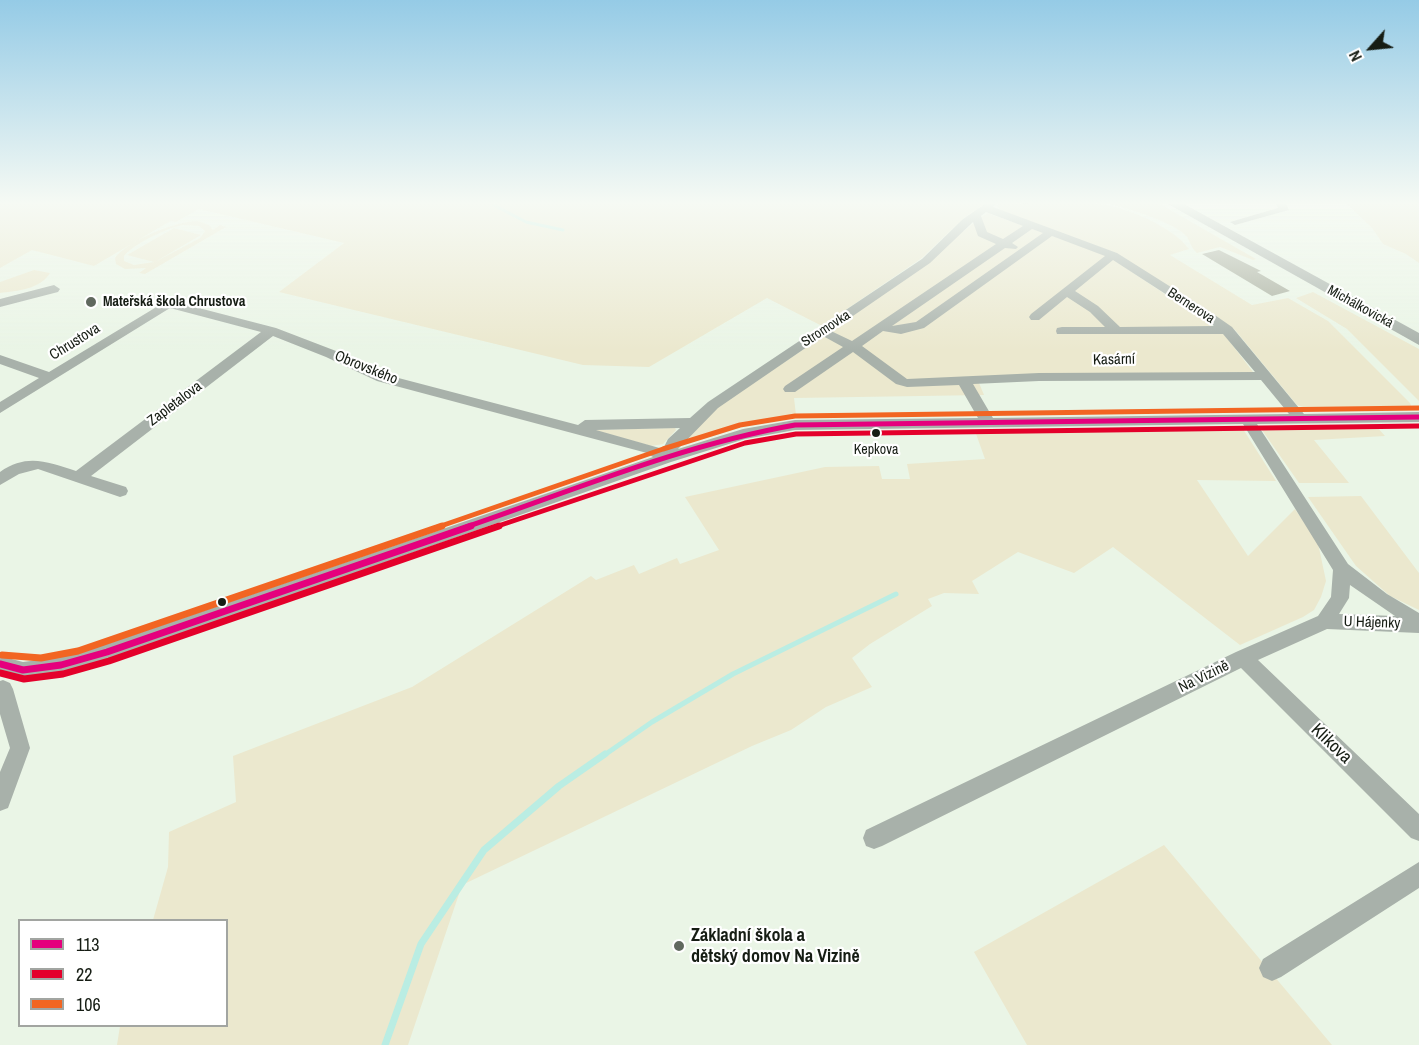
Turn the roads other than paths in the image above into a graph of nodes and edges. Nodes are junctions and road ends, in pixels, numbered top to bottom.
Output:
1 (935, 253) edge
2 (991, 253) edge
3 (1022, 253) edge
4 (1107, 253) edge
5 (1262, 253) edge
6 (1113, 255) junction
7 (54, 289) dead end
8 (1067, 292) junction
9 (0, 303) edge
10 (168, 304) joint
11 (1035, 316) dead end
12 (882, 327) junction
13 (272, 330) junction
14 (1116, 330) junction
15 (1227, 330) junction
16 (822, 331) junction
17 (1062, 331) dead end
18 (1419, 340) edge
19 (853, 346) junction
20 (790, 353) junction
21 (0, 359) edge
22 (820, 369) junction
23 (1265, 376) junction
24 (51, 377) junction
25 (964, 381) junction
26 (790, 389) dead end
27 (0, 408) edge
28 (1419, 417) edge
29 (1247, 419) junction
30 (1301, 419) junction
31 (988, 422) junction
32 (692, 423) junction
33 (566, 426) junction
34 (666, 458) junction
35 (78, 477) junction
36 (0, 480) edge
37 (120, 491) dead end
38 (1342, 569) junction
39 (1325, 621) junction
40 (1419, 623) edge
41 (1243, 658) junction
42 (0, 664) edge
43 (23, 670) junction
44 (2, 690) edge
45 (0, 800) edge
46 (1419, 830) edge
47 (874, 838) dead end
48 (1419, 874) edge
49 (1272, 968) dead end

1 - 16 street, Stromovka
2 - 12 street
3 - 12 street
4 - 6 street, Bernerova
5 - 18 street, Michálkovická
6 - 8 street
6 - 15 street, Bernerova
7 - 9 street
8 - 11 street
8 - 14 street, Kasární
10 - 13 street, Obrovského
10 - 24 street, Chrustova
12 - 19 street
13 - 33 street, Obrovského
13 - 35 street, Zapletalova
14 - 15 street, Kasární
14 - 17 street, Kasární
15 - 23 street, Bernerova
16 - 19 street
16 - 20 street, Stromovka
19 - 22 street
19 - 25 street
20 - 22 street
20 - 32 street, Stromovka
21 - 24 street
22 - 26 street
23 - 25 street, Kasární
23 - 30 street, Bernerova
24 - 27 street, Chrustova
25 - 31 street
28 - 30 street
29 - 30 street
29 - 31 street
29 - 38 street
31 - 34 street
32 - 33 street, Obrovského
32 - 34 street, Stromovka
33 - 34 street, Obrovského
34 - 43 street
35 - 36 street
35 - 37 street
38 - 39 street
38 - 40 street, U Hájenky
39 - 40 street, U Hájenky
39 - 41 street, Na Vizině
41 - 46 street, Klikova
41 - 47 street, Na Vizině
42 - 43 street
43 - 44 street
44 - 45 street
48 - 49 street

